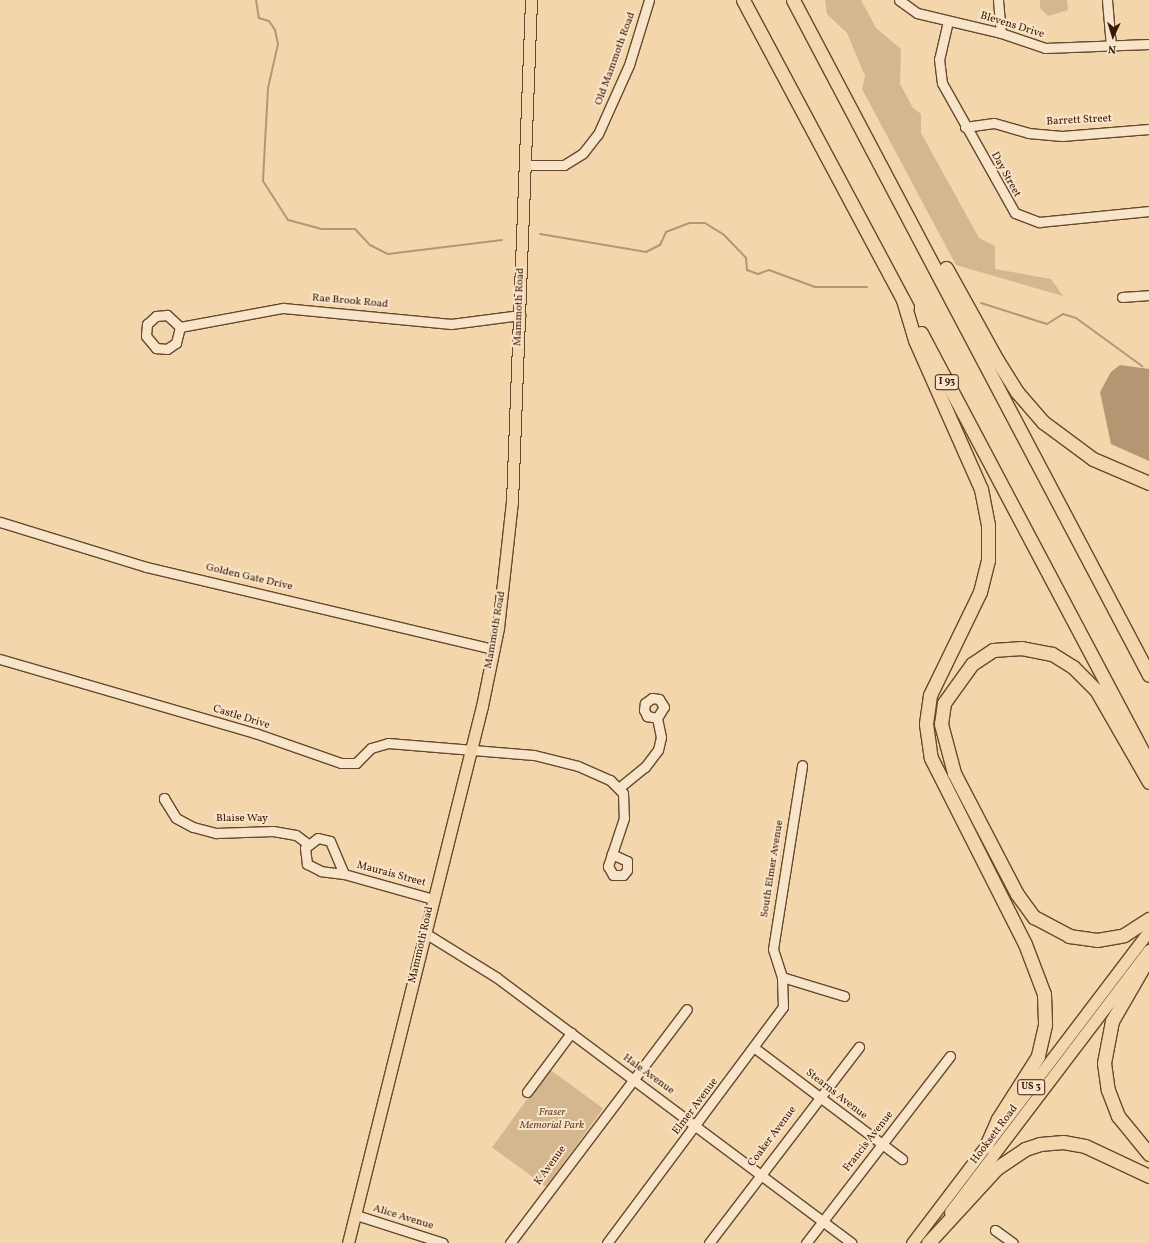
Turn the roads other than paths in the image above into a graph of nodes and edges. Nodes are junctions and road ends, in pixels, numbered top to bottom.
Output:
1 (531, 0) edge
2 (649, 0) edge
3 (743, 0) edge
4 (793, 0) edge
5 (899, 0) edge
6 (998, 0) edge
7 (1107, 0) edge
8 (948, 21) junction
9 (1001, 33) junction
10 (1149, 44) edge
11 (1111, 47) junction
12 (965, 127) junction
13 (1149, 129) edge
14 (526, 165) junction
15 (899, 197) junction
16 (1149, 211) edge
17 (1149, 294) edge
18 (1122, 297) dead end
19 (903, 300) junction
20 (520, 315) junction
21 (180, 327) dead end
22 (1149, 483) edge
23 (0, 522) edge
24 (494, 649) junction
25 (0, 659) edge
26 (1149, 675) edge
27 (657, 718) dead end
28 (471, 750) junction
29 (1149, 764) edge
30 (802, 765) dead end
31 (1149, 782) edge
32 (620, 787) junction
33 (176, 818) dead end
34 (308, 844) junction
35 (612, 854) dead end
36 (344, 874) junction
37 (433, 899) junction
38 (1149, 919) edge
39 (1149, 931) edge
40 (425, 933) junction
41 (1149, 950) edge
42 (1149, 957) edge
43 (782, 977) junction
44 (844, 996) dead end
45 (687, 1009) dead end
46 (572, 1033) junction
47 (859, 1047) dead end
48 (756, 1049) junction
49 (950, 1056) dead end
50 (633, 1079) junction
51 (527, 1092) dead end
52 (818, 1097) junction
53 (698, 1126) junction
54 (881, 1145) junction
55 (986, 1146) junction
56 (1149, 1154) edge
57 (902, 1159) dead end
58 (761, 1172) junction
59 (1149, 1176) edge
60 (356, 1216) junction
61 (823, 1221) junction
62 (995, 1230) dead end
63 (348, 1243) edge
64 (443, 1243) edge
65 (510, 1243) edge
66 (608, 1243) edge
67 (709, 1243) edge
68 (806, 1243) edge
69 (852, 1243) edge
70 (912, 1243) edge
71 (927, 1243) edge
72 (1013, 1243) edge

1 - 14 main road, Mammoth Road
2 - 14 street, Old Mammoth Road
3 - 19 highway, I 93
4 - 15 highway
5 - 8 street, Blevens Drive
6 - 9 street
7 - 11 street
8 - 9 street, Blevens Drive
8 - 12 street, Day Street
9 - 11 street, Blevens Drive
10 - 11 street, Blevens Drive
12 - 13 street, Barrett Street
12 - 16 street, Day Street
14 - 20 main road, Mammoth Road
15 - 22 highway
15 - 26 highway
17 - 18 street
19 - 29 highway, I 93
19 - 55 highway
20 - 21 street, Rae Brook Road
20 - 24 main road, Mammoth Road
23 - 24 street, Golden Gate Drive
24 - 28 main road, Mammoth Road
25 - 28 street, Castle Drive
27 - 32 street
28 - 32 street, Castle Drive
28 - 37 main road, Mammoth Road
30 - 43 street, South Elmer Avenue
31 - 38 highway
32 - 35 street
33 - 34 street, Blaise Way
34 - 36 street, Maurais Street
34 - 36 street, Maurais Street
36 - 37 street, Maurais Street
37 - 40 main road, Mammoth Road
39 - 55 main road, Hooksett Road / US 3
40 - 46 street, Hale Avenue
40 - 60 main road, Mammoth Road
41 - 71 main road, Hooksett Road / US 3
42 - 56 highway
43 - 44 street
43 - 48 street, Elmer Avenue
45 - 50 street, K Avenue
46 - 50 street, Hale Avenue
46 - 51 street
47 - 52 street, Coaker Avenue
48 - 52 street, Stearns Avenue
48 - 53 street, Elmer Avenue
49 - 54 street, Francis Avenue
50 - 53 street, Hale Avenue
50 - 65 street, K Avenue
52 - 54 street, Stearns Avenue
52 - 58 street, Coaker Avenue
53 - 58 street, Hale Avenue
53 - 66 street, Elmer Avenue
54 - 57 street, Stearns Avenue
54 - 61 street, Francis Avenue
55 - 70 main road, Hooksett Road / US 3
58 - 61 street, Hale Avenue
58 - 67 street, Coaker Avenue
59 - 71 highway
60 - 63 main road, Mammoth Road
60 - 64 street, Alice Avenue
61 - 68 street, Francis Avenue
61 - 69 street, Hale Avenue
62 - 72 street

